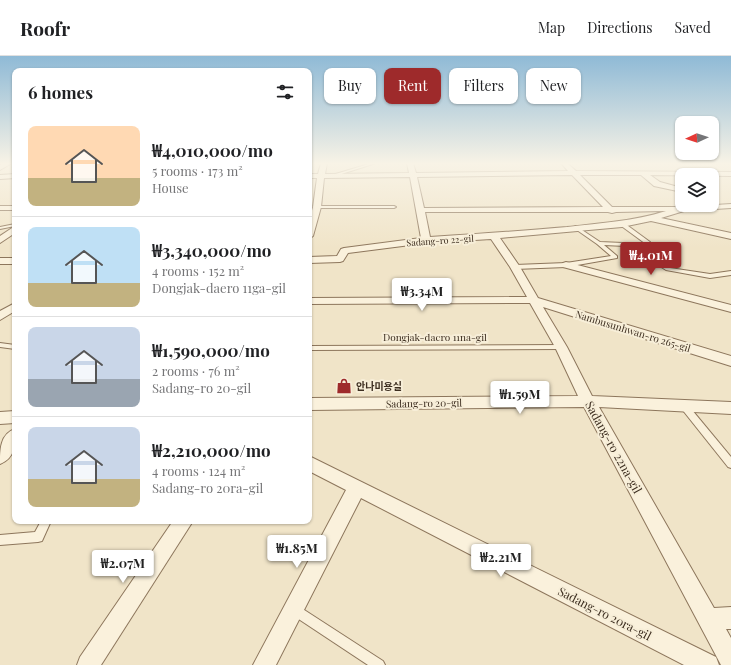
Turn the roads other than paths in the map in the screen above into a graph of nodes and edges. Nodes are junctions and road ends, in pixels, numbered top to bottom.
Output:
1 (318, 191) edge
2 (417, 191) edge
3 (593, 191) edge
4 (719, 200) edge
5 (731, 206) edge
6 (317, 207) junction
7 (394, 207) dead end
8 (719, 207) edge
9 (0, 208) edge
10 (12, 208) edge
11 (609, 208) junction
12 (675, 209) edge
13 (421, 210) junction
14 (675, 211) edge
15 (650, 219) junction
16 (624, 223) junction
17 (312, 224) edge
18 (12, 226) edge
19 (576, 227) junction
20 (0, 228) edge
21 (12, 231) edge
22 (494, 236) junction
23 (731, 236) edge
24 (0, 240) edge
25 (426, 240) junction
26 (599, 243) junction
27 (649, 246) junction
28 (312, 260) edge
29 (0, 261) edge
30 (12, 261) edge
31 (566, 265) junction
32 (516, 267) junction
33 (731, 273) edge
34 (534, 300) junction
35 (312, 301) edge
36 (12, 308) edge
37 (731, 308) edge
38 (1, 316) edge
39 (12, 316) edge
40 (0, 345) edge
41 (12, 347) edge
42 (561, 347) junction
43 (312, 348) edge
44 (731, 361) edge
45 (588, 401) junction
46 (312, 404) edge
47 (684, 406) junction
48 (731, 408) edge
49 (0, 418) edge
50 (12, 418) edge
51 (12, 439) edge
52 (0, 457) edge
53 (731, 464) edge
54 (312, 465) edge
55 (356, 487) junction
56 (44, 524) edge
57 (182, 524) edge
58 (0, 540) edge
59 (294, 610) junction
60 (731, 618) edge
61 (708, 619) junction
62 (731, 660) edge
63 (88, 665) edge
64 (264, 665) edge
65 (378, 665) edge
66 (708, 665) edge

1 - 6 street
2 - 13 street
3 - 11 street
4 - 5 street
5 - 8 street
6 - 7 lane
6 - 17 street
9 - 10 street
11 - 12 street
11 - 13 street
11 - 16 street
13 - 25 street
14 - 15 street, Sadang-ro 22-gil
15 - 16 street, Sadang-ro 22-gil
15 - 23 street
16 - 19 street, Sadang-ro 22-gil
16 - 27 lane
18 - 20 lane
19 - 22 street, Sadang-ro 22-gil
19 - 26 lane
21 - 24 street
22 - 25 street, Sadang-ro 22-gil
22 - 32 street, Sadang-ro 22na-gil
25 - 28 street, Sadang-ro 22-gil
26 - 27 lane
26 - 31 lane
27 - 33 lane
29 - 30 street
31 - 32 lane
31 - 37 street
32 - 34 street, Sadang-ro 22na-gil
34 - 35 street, Nambusunhwan-ro 265-gil
34 - 42 street, Sadang-ro 22na-gil
34 - 44 street, Nambusunhwan-ro 265-gil
36 - 38 street
38 - 39 street
40 - 41 lane
42 - 43 lane, Dongjak-daero 11na-gil
42 - 45 street, Sadang-ro 22na-gil
45 - 46 street, Sadang-ro 20-gil
45 - 47 street, Sadang-ro 20-gil
45 - 61 street, Sadang-ro 22na-gil
47 - 48 street, Sadang-ro 20-gil
47 - 53 lane
49 - 50 street
51 - 52 street
54 - 55 street, Sadang-ro 20ra-gil
55 - 59 street
55 - 66 street, Sadang-ro 20ra-gil
56 - 58 lane
57 - 63 street
59 - 64 street
59 - 65 lane
60 - 61 street
61 - 62 street, Sadang-ro 22na-gil

